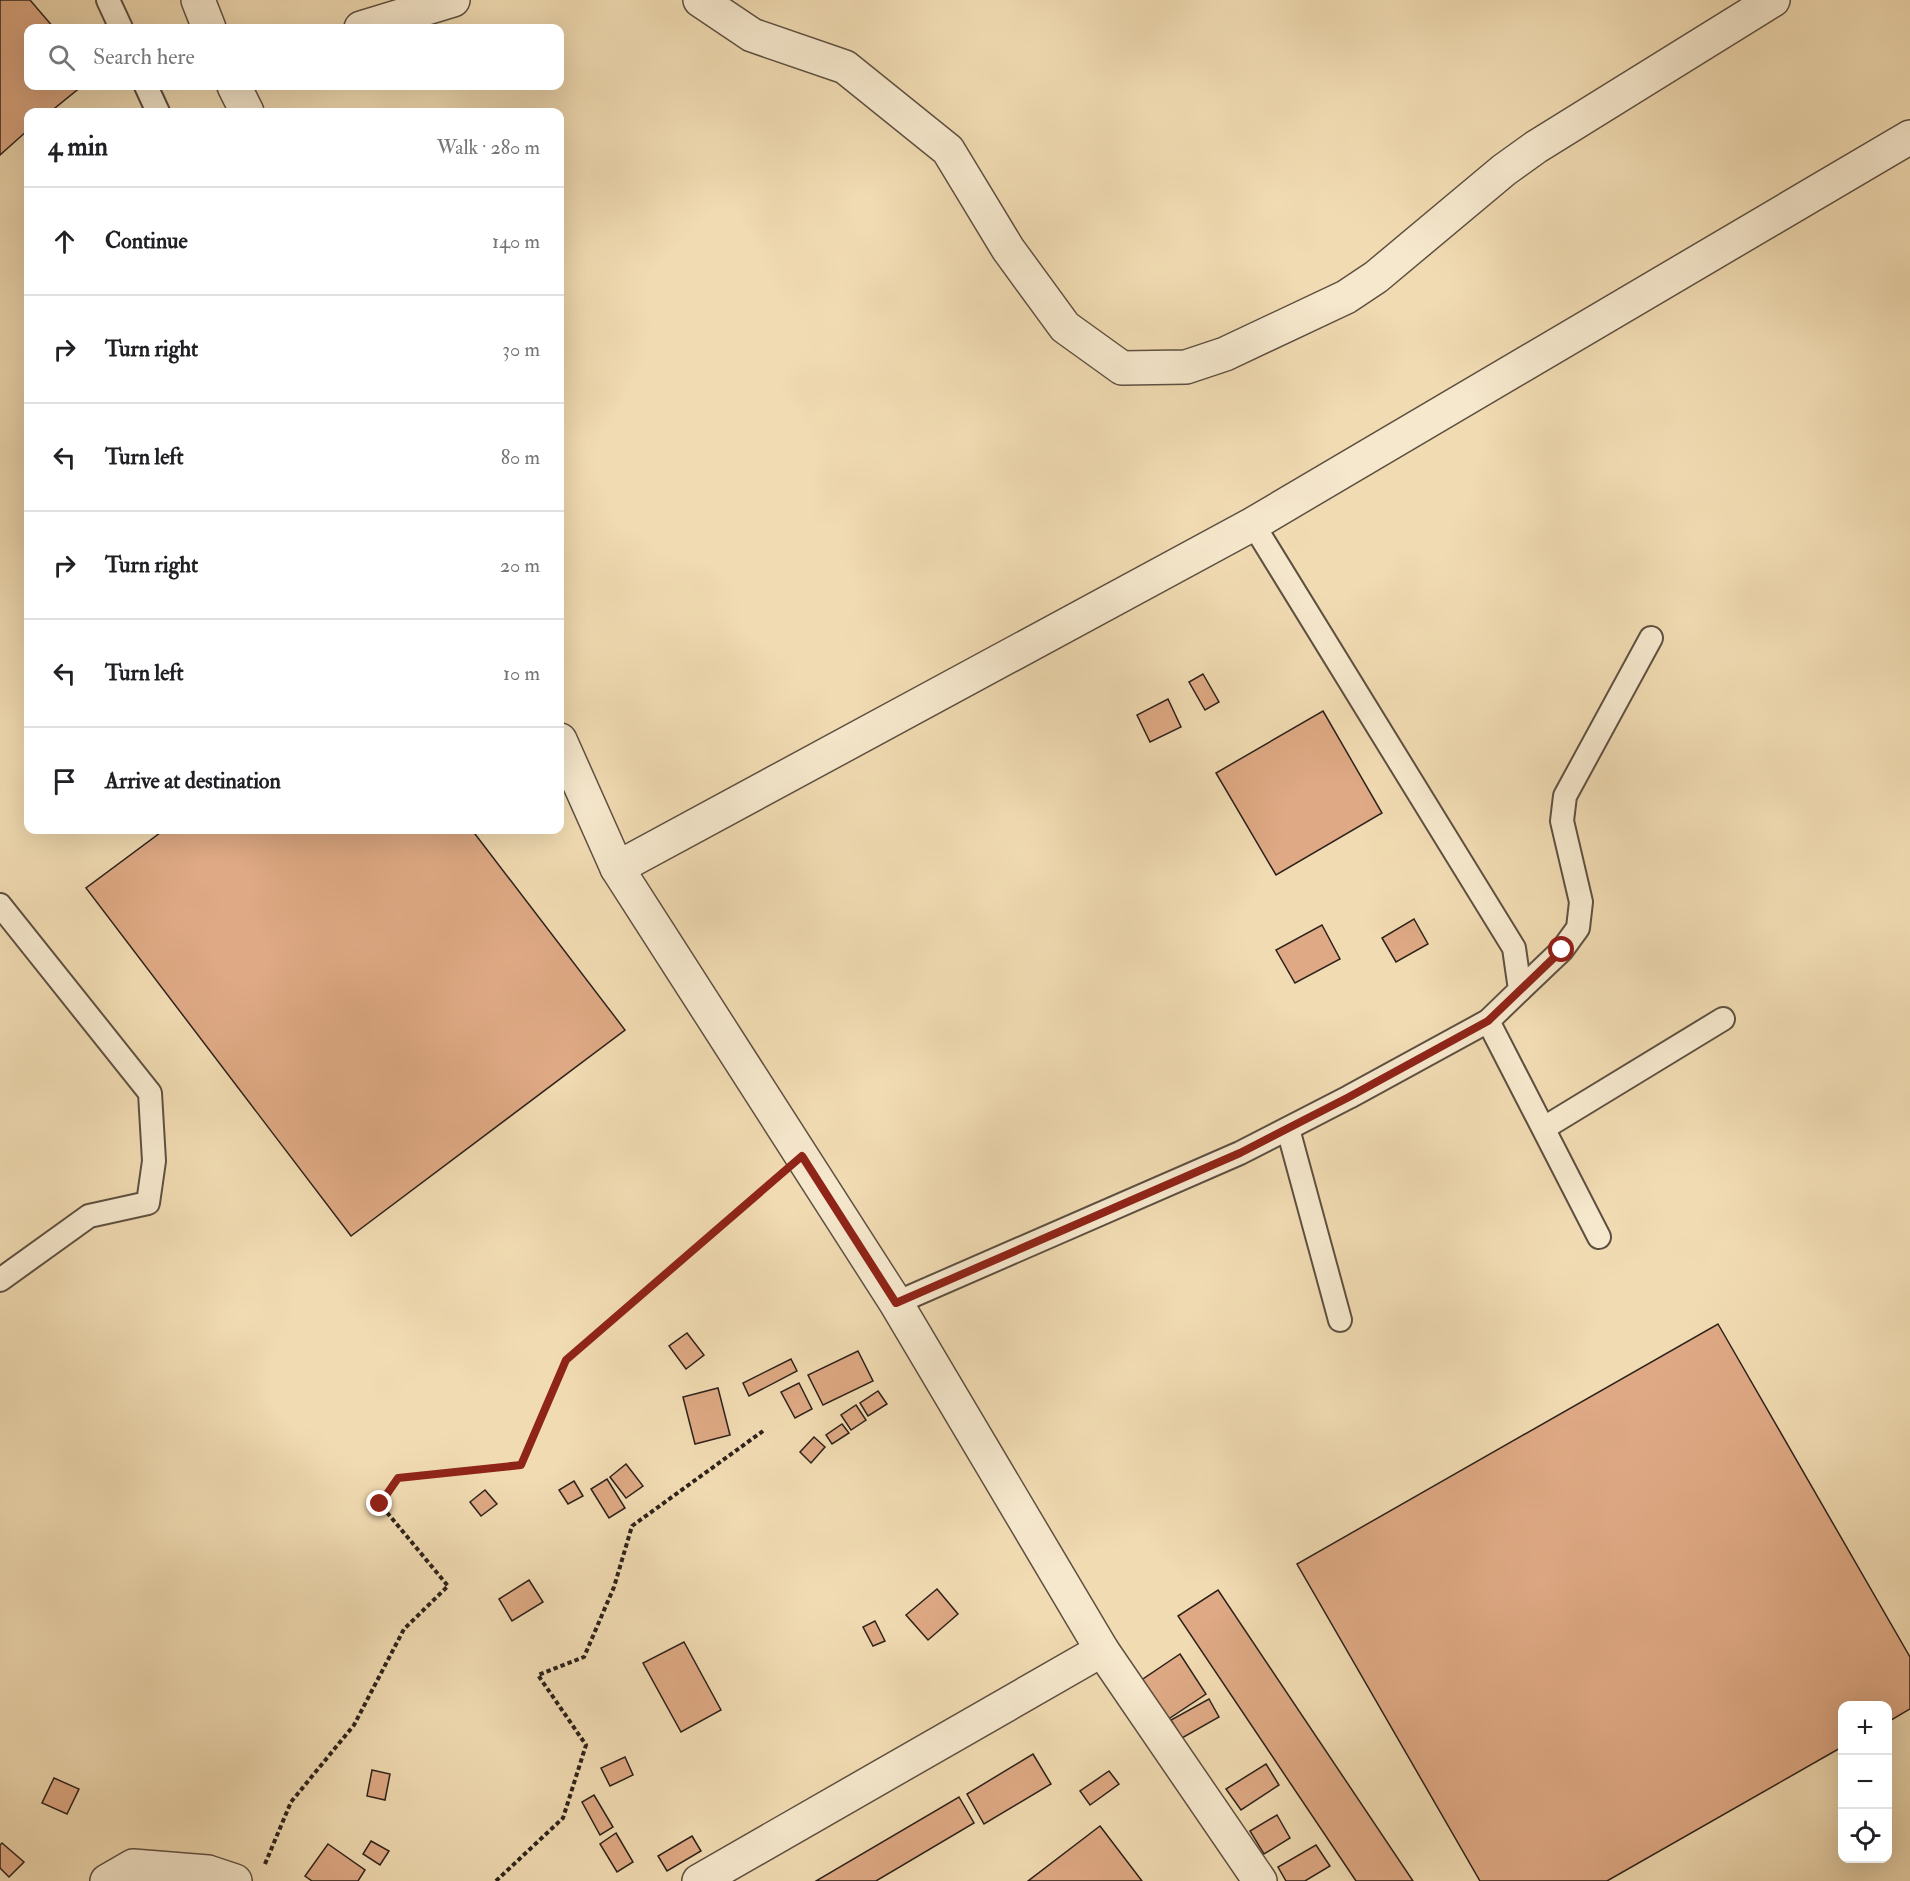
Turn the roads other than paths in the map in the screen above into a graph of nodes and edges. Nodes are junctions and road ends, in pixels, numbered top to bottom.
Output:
1 (108, 0) edge
2 (198, 0) edge
3 (453, 0) edge
4 (700, 0) edge
5 (1773, 0) edge
6 (119, 24) edge
7 (207, 24) edge
8 (374, 24) edge
9 (148, 90) edge
10 (236, 90) edge
11 (156, 108) edge
12 (245, 108) edge
13 (1910, 137) edge
14 (1253, 524) junction
15 (1651, 638) dead end
16 (564, 749) edge
17 (617, 868) junction
18 (0, 905) edge
19 (1520, 990) junction
20 (1723, 1019) dead end
21 (1488, 1021) junction
22 (1544, 1128) junction
23 (1288, 1129) junction
24 (1599, 1237) dead end
25 (0, 1280) edge
26 (896, 1303) junction
27 (1340, 1320) dead end
28 (1102, 1650) junction
29 (248, 1876) edge
30 (107, 1881) edge
31 (699, 1881) edge
32 (1260, 1881) edge

1 - 6 lane
2 - 7 street
3 - 8 street
4 - 5 street
9 - 11 lane
10 - 12 street
13 - 14 street
14 - 17 street
14 - 19 lane
15 - 19 lane
16 - 17 street
17 - 26 street
18 - 25 lane
19 - 21 lane
20 - 22 lane
21 - 22 lane
21 - 23 lane
22 - 24 lane
23 - 26 lane
23 - 27 lane
26 - 28 street
28 - 31 street
28 - 32 street
29 - 30 street

